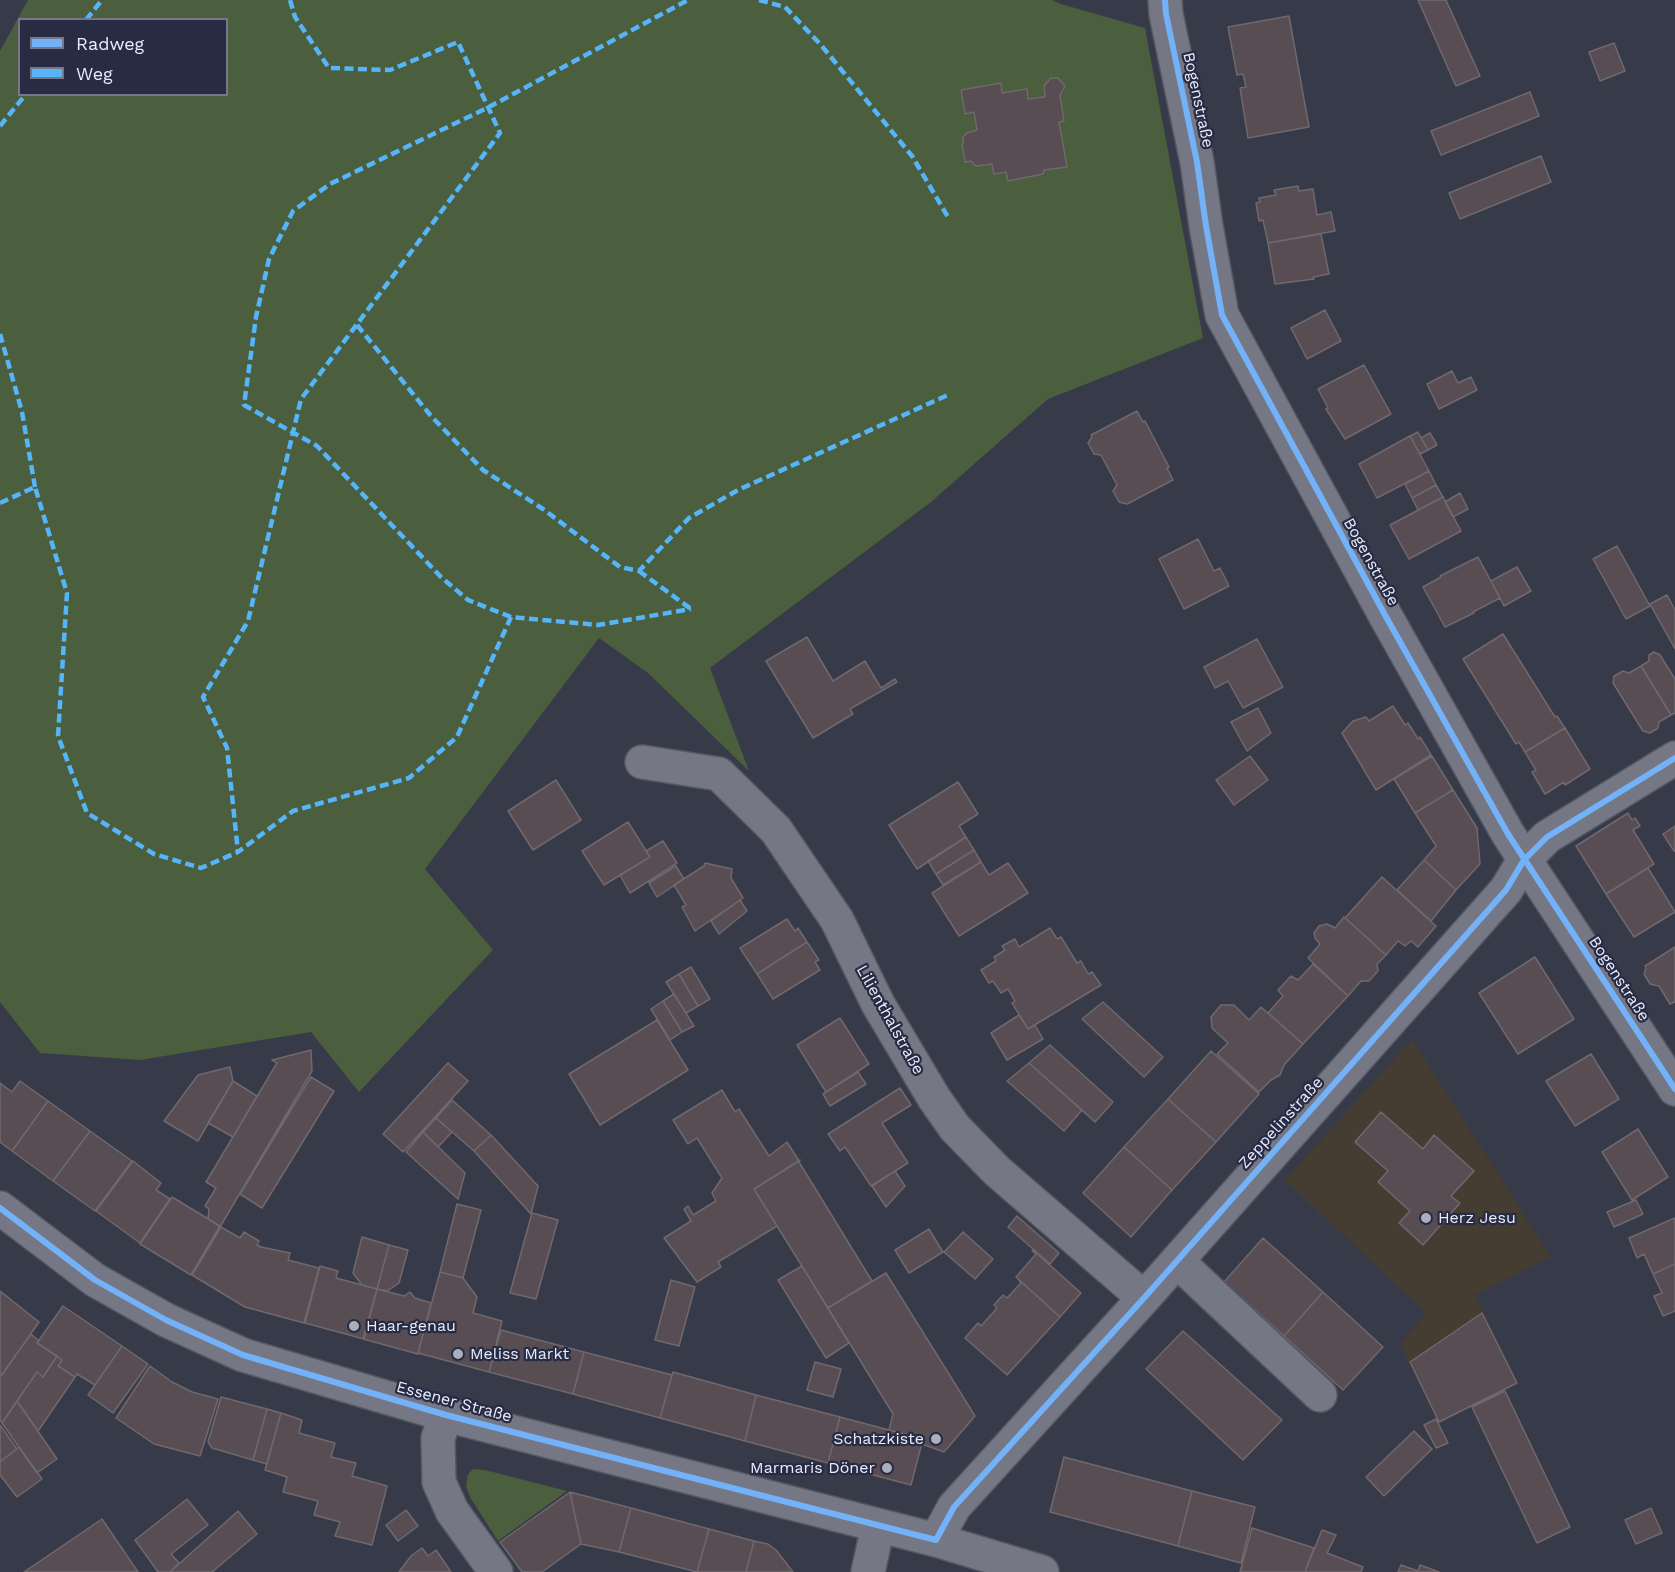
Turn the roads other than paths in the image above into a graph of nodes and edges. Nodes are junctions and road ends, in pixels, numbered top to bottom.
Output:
1 (1165, 0) edge
2 (1675, 758) edge
3 (642, 762) dead end
4 (1524, 860) junction
5 (1675, 1089) edge
6 (0, 1208) edge
7 (1177, 1261) junction
8 (1144, 1298) junction
9 (1320, 1395) dead end
10 (446, 1415) junction
11 (878, 1526) junction
12 (936, 1540) junction
13 (496, 1572) edge
14 (868, 1572) edge
15 (1042, 1572) edge

1 - 4 street, Bogenstraße
2 - 4 street, Zeppelinstraße
3 - 8 street, Lilienthalstraße
4 - 5 street, Bogenstraße
4 - 7 street, Zeppelinstraße
6 - 10 street, Essener Straße
7 - 8 street, Zeppelinstraße
7 - 9 street
8 - 12 street, Zeppelinstraße
10 - 11 street, Essener Straße
10 - 13 street
11 - 12 street, Essener Straße
11 - 14 street
12 - 15 street, Essener Straße

